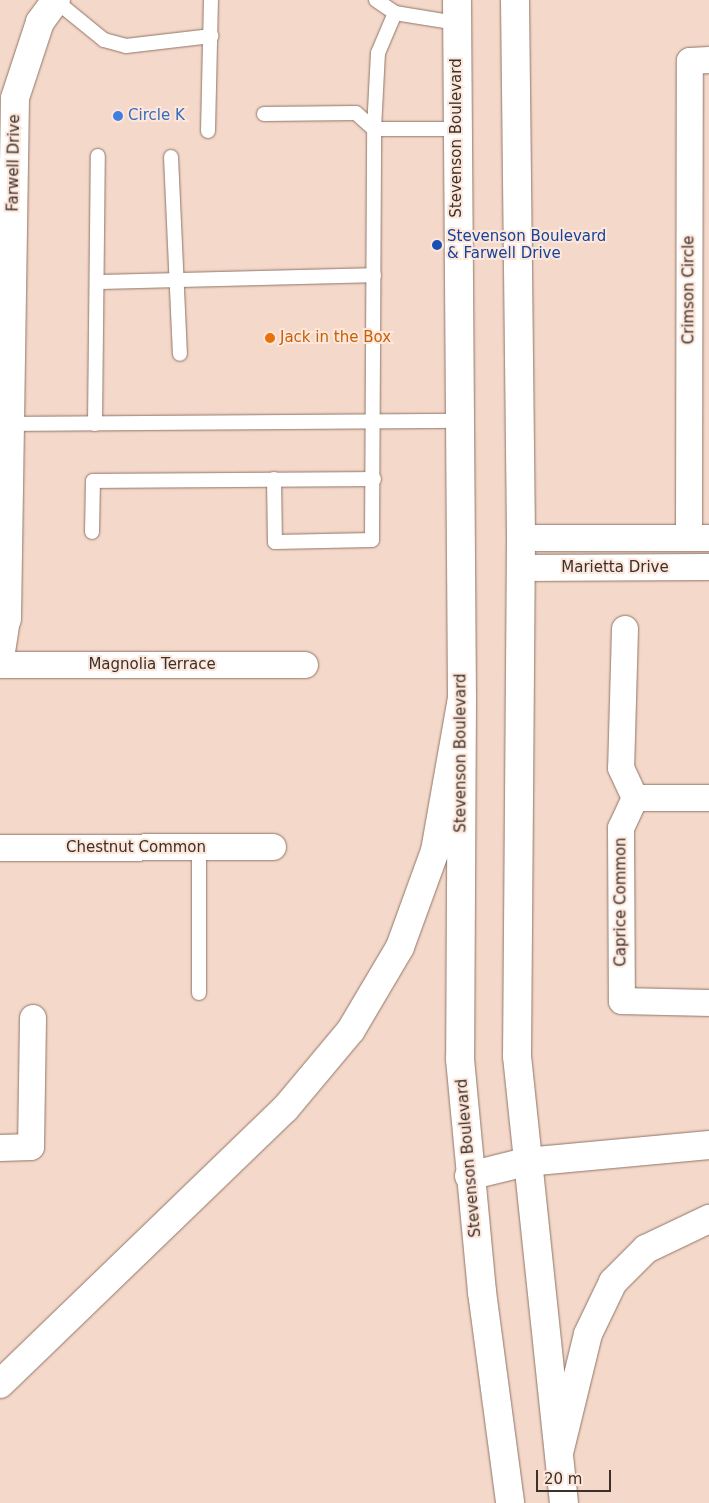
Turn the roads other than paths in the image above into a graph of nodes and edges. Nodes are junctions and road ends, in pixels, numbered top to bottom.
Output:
1 (56, 0) edge
2 (212, 0) edge
3 (376, 0) edge
4 (515, 0) edge
5 (457, 12) edge
6 (395, 13) junction
7 (211, 36) junction
8 (709, 60) edge
9 (264, 114) dead end
10 (374, 128) junction
11 (457, 129) junction
12 (208, 130) dead end
13 (98, 156) dead end
14 (171, 156) dead end
15 (374, 275) junction
16 (177, 280) junction
17 (96, 282) junction
18 (180, 354) dead end
19 (459, 421) junction
20 (374, 422) junction
21 (10, 424) junction
22 (95, 424) junction
23 (374, 479) junction
24 (274, 480) junction
25 (92, 532) dead end
26 (521, 538) junction
27 (699, 538) edge
28 (520, 568) junction
29 (709, 568) edge
30 (7, 618) joint
31 (625, 630) dead end
32 (0, 665) edge
33 (305, 665) dead end
34 (462, 698) junction
35 (635, 798) junction
36 (709, 798) edge
37 (273, 847) dead end
38 (0, 848) edge
39 (199, 848) junction
40 (199, 993) dead end
41 (709, 1002) edge
42 (32, 1018) dead end
43 (709, 1146) edge
44 (0, 1148) edge
45 (526, 1162) junction
46 (469, 1176) junction
47 (709, 1219) edge
48 (0, 1384) edge
49 (559, 1453) junction
50 (510, 1503) edge
51 (564, 1503) edge

1 - 7 lane
1 - 21 main road, Farwell Drive
2 - 7 lane
3 - 6 lane
4 - 26 main road
5 - 6 lane
5 - 11 main road, Stevenson Boulevard
6 - 10 lane
7 - 12 lane
8 - 27 street, Crimson Circle
9 - 10 lane
10 - 11 lane
10 - 15 lane
11 - 19 main road, Stevenson Boulevard
13 - 17 lane
14 - 16 lane
15 - 16 lane
15 - 20 lane
16 - 17 lane
16 - 18 lane
17 - 22 lane
19 - 20 lane
19 - 34 main road, Stevenson Boulevard
20 - 22 lane
20 - 23 lane
21 - 22 lane
21 - 30 main road, Farwell Drive
23 - 24 lane
23 - 24 lane
24 - 25 lane
26 - 27 street, Marietta Drive
26 - 28 main road
28 - 29 street, Marietta Drive
28 - 45 main road
30 - 32 street, Farwell Drive
31 - 35 street
32 - 33 street, Magnolia Terrace
34 - 46 main road, Stevenson Boulevard
34 - 48 main road
35 - 36 street
35 - 41 street, Caprice Common
37 - 39 street, Chestnut Common
38 - 39 street, Chestnut Common
39 - 40 lane
42 - 44 street
43 - 45 main road
45 - 46 main road
45 - 49 main road
46 - 50 main road, Stevenson Boulevard
47 - 49 main road
49 - 51 main road

